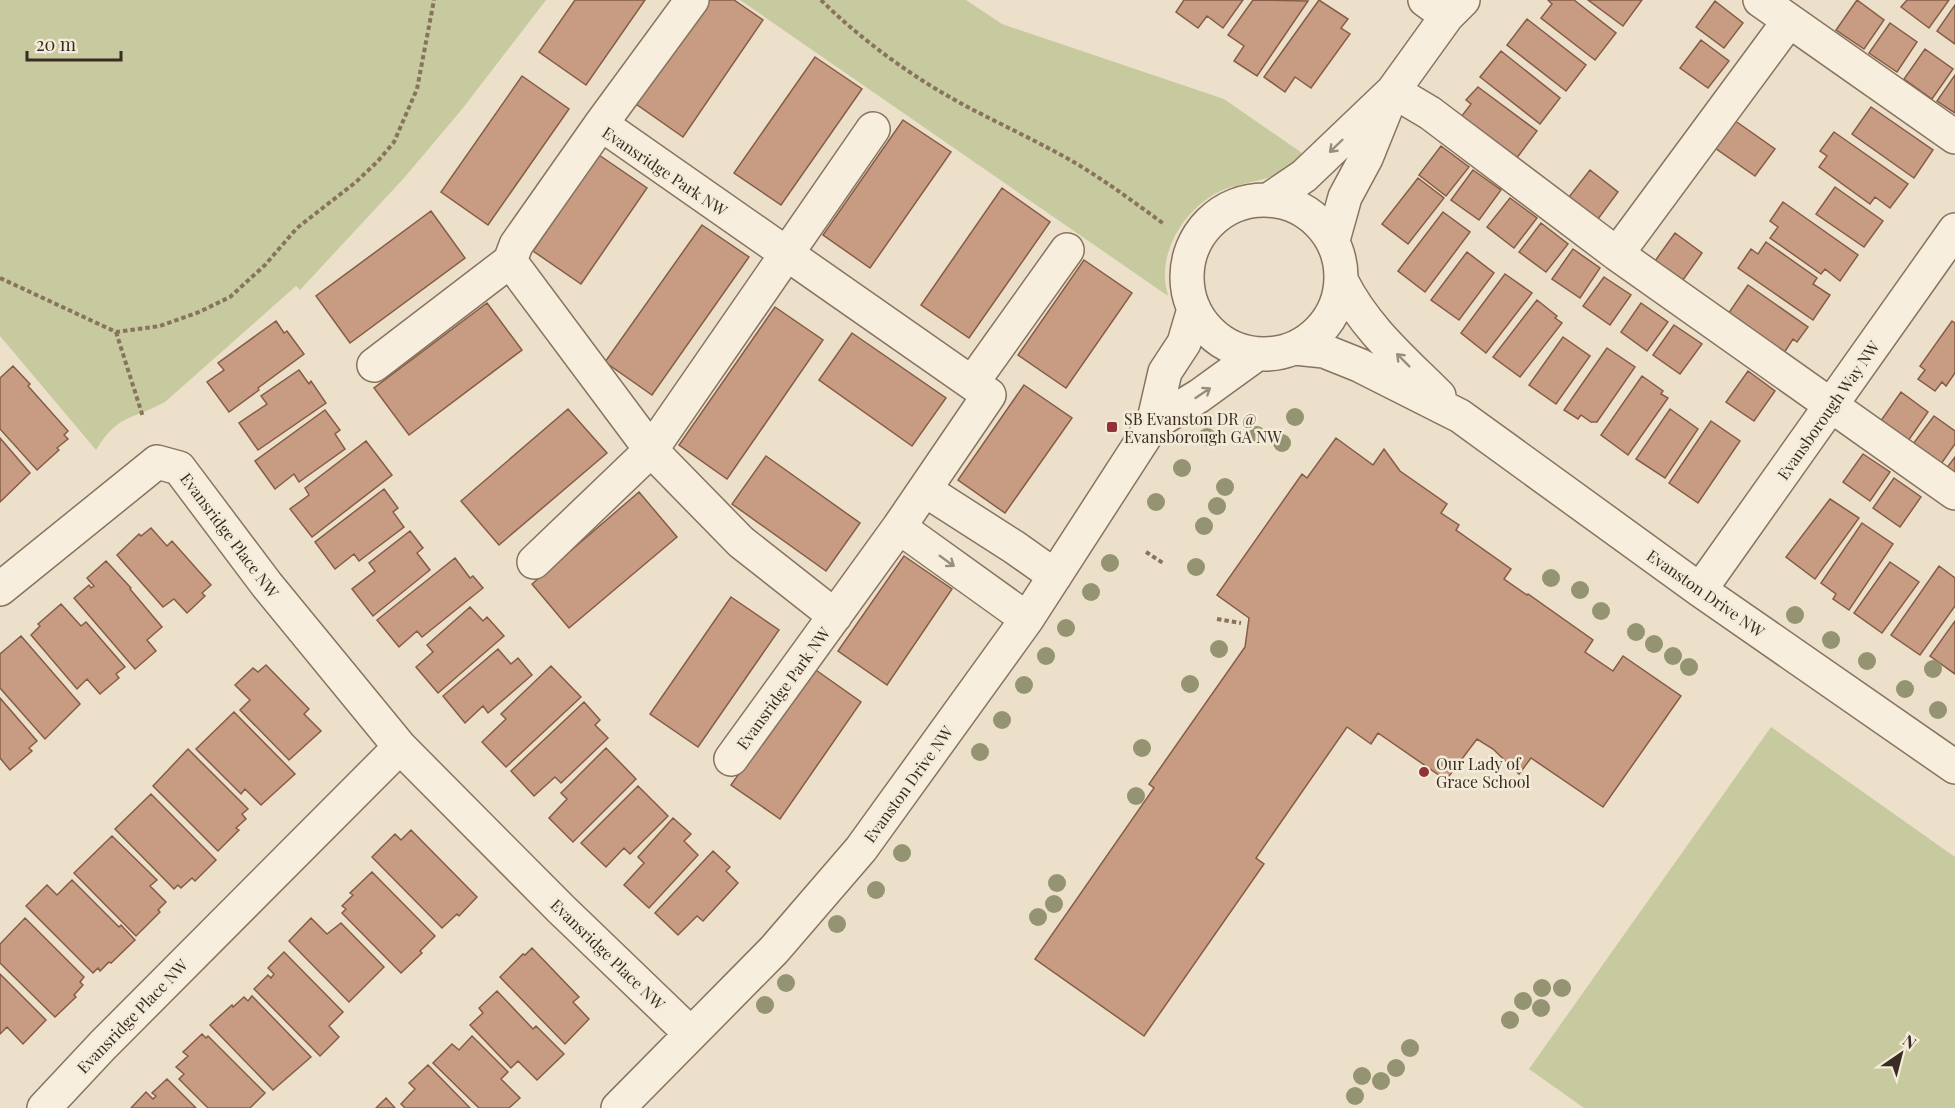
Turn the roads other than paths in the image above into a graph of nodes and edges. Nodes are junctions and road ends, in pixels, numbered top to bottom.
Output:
1 (693, 0) edge
2 (1760, 0) edge
3 (1445, 5) edge
4 (1789, 21) junction
5 (1393, 91) junction
6 (601, 124) junction
7 (873, 129) dead end
8 (1955, 137) edge
9 (1269, 200) junction
10 (1955, 231) edge
11 (1333, 240) junction
12 (1067, 250) dead end
13 (1617, 254) junction
14 (788, 255) junction
15 (510, 261) junction
16 (1342, 282) junction
17 (1194, 309) junction
18 (1295, 348) junction
19 (1257, 354) junction
20 (374, 365) dead end
21 (972, 383) junction
22 (1830, 406) junction
23 (1460, 416) junction
24 (1153, 424) junction
25 (651, 450) junction
26 (925, 490) junction
27 (1955, 493) edge
28 (900, 527) junction
29 (534, 562) dead end
30 (1055, 576) junction
31 (0, 589) edge
32 (1700, 590) junction
33 (835, 616) junction
34 (1027, 619) junction
35 (400, 747) junction
36 (731, 759) dead end
37 (1955, 767) edge
38 (690, 1033) junction
39 (44, 1108) edge
40 (618, 1108) edge

1 - 6 street
2 - 4 street
3 - 5 street
4 - 8 street
4 - 13 street
5 -> 9 street
5 - 11 street
5 - 13 street
6 - 14 street, Evansridge Park NW
6 - 15 street, Evansridge Park NW
7 - 14 street
9 - 11 street
9 - 17 street
10 - 22 street, Evansborough Way NW
11 - 16 street
12 - 21 street
13 - 22 street
14 - 21 street, Evansridge Park NW
14 - 25 street
15 - 20 street
15 - 25 street, Evansridge Park NW
16 - 18 street
23 -> 16 street, Evanston Drive NW
17 - 19 street
17 - 24 street, Evanston Drive NW
18 - 19 street
18 - 23 street, Evanston Drive NW
24 -> 19 street, Evanston Drive NW
21 - 26 street, Evansridge Park NW
22 - 27 street
22 - 32 street, Evansborough Way NW
23 - 32 street, Evanston Drive NW
24 - 30 street, Evanston Drive NW
25 - 29 street
25 - 33 street, Evansridge Park NW
26 - 28 street, Evansridge Park NW
26 - 30 street
28 - 33 street, Evansridge Park NW
28 -> 34 street
30 - 34 street, Evanston Drive NW
31 - 35 street, Evansridge Place NW
32 - 37 street, Evanston Drive NW
33 - 36 street, Evansridge Park NW
34 - 38 street, Evanston Drive NW
35 - 38 street, Evansridge Place NW
35 - 39 street, Evansridge Place NW
38 - 40 street, Evanston Drive NW

